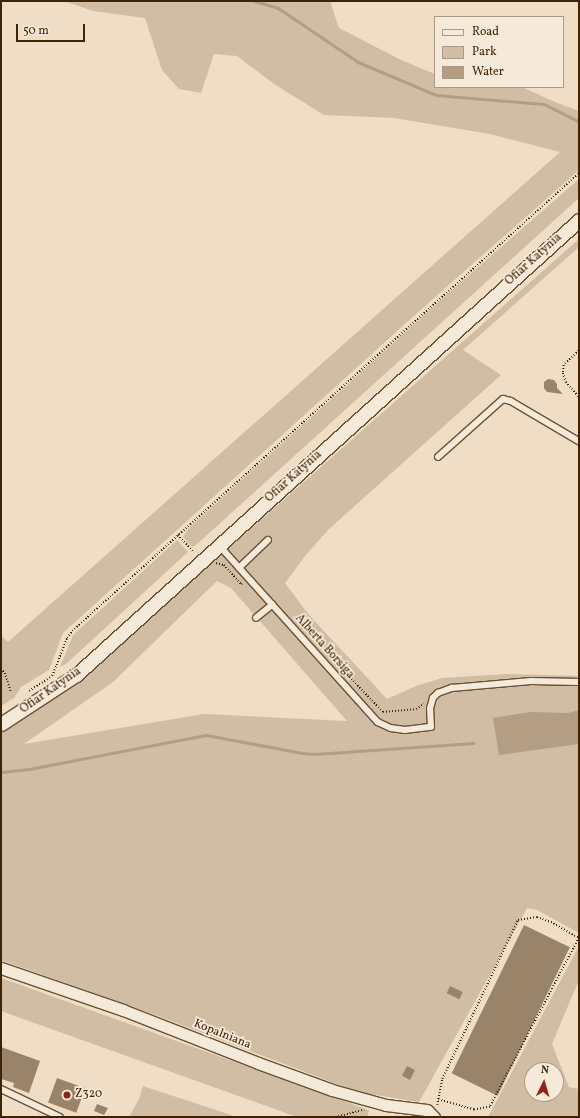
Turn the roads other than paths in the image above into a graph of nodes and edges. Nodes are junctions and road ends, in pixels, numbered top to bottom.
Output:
1 (579, 220) edge
2 (579, 441) edge
3 (438, 457) dead end
4 (268, 540) dead end
5 (218, 545) junction
6 (239, 568) junction
7 (272, 604) junction
8 (256, 618) dead end
9 (579, 682) edge
10 (1, 724) edge
11 (1, 968) edge
12 (1, 1089) edge
13 (60, 1117) edge
14 (434, 1117) edge

1 - 5 street, Ofiar Katynia
2 - 3 lane
4 - 6 lane
5 - 6 lane, Alberta Borsiga
5 - 10 street, Ofiar Katynia
6 - 7 lane, Alberta Borsiga
7 - 8 lane
7 - 9 lane, Alberta Borsiga
11 - 14 street, Kopalniana
12 - 13 lane

